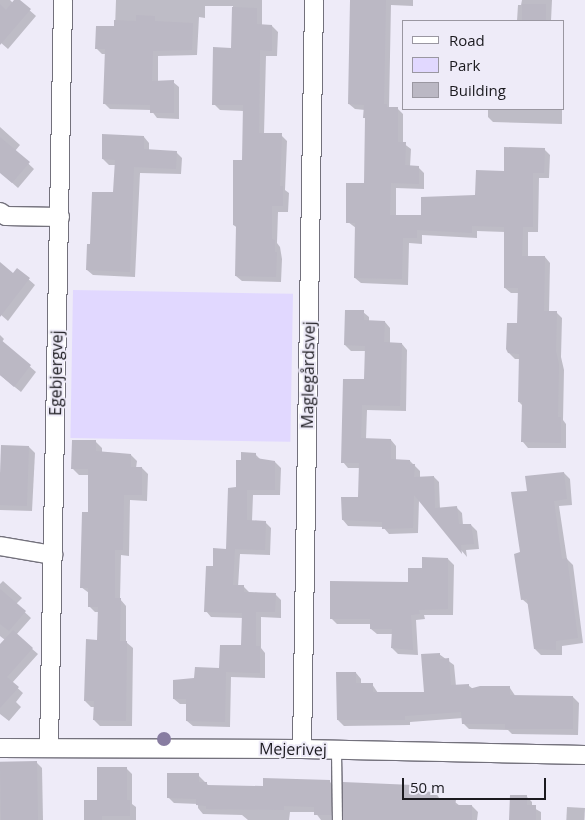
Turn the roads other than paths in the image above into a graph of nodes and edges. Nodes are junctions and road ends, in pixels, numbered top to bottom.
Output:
1 (64, 0) edge
2 (314, 0) edge
3 (0, 212) edge
4 (60, 217) junction
5 (0, 546) edge
6 (53, 555) junction
7 (50, 746) junction
8 (0, 748) edge
9 (302, 749) junction
10 (336, 750) junction
11 (585, 755) edge
12 (337, 820) edge

1 - 4 street, Egebjergvej
2 - 9 street, Maglegårdsvej
3 - 4 street
4 - 6 street, Egebjergvej
5 - 6 street
6 - 7 street, Egebjergvej
7 - 8 street, Mejerivej
7 - 9 street, Mejerivej
9 - 10 street, Mejerivej
10 - 11 street, Mejerivej
10 - 12 lane

